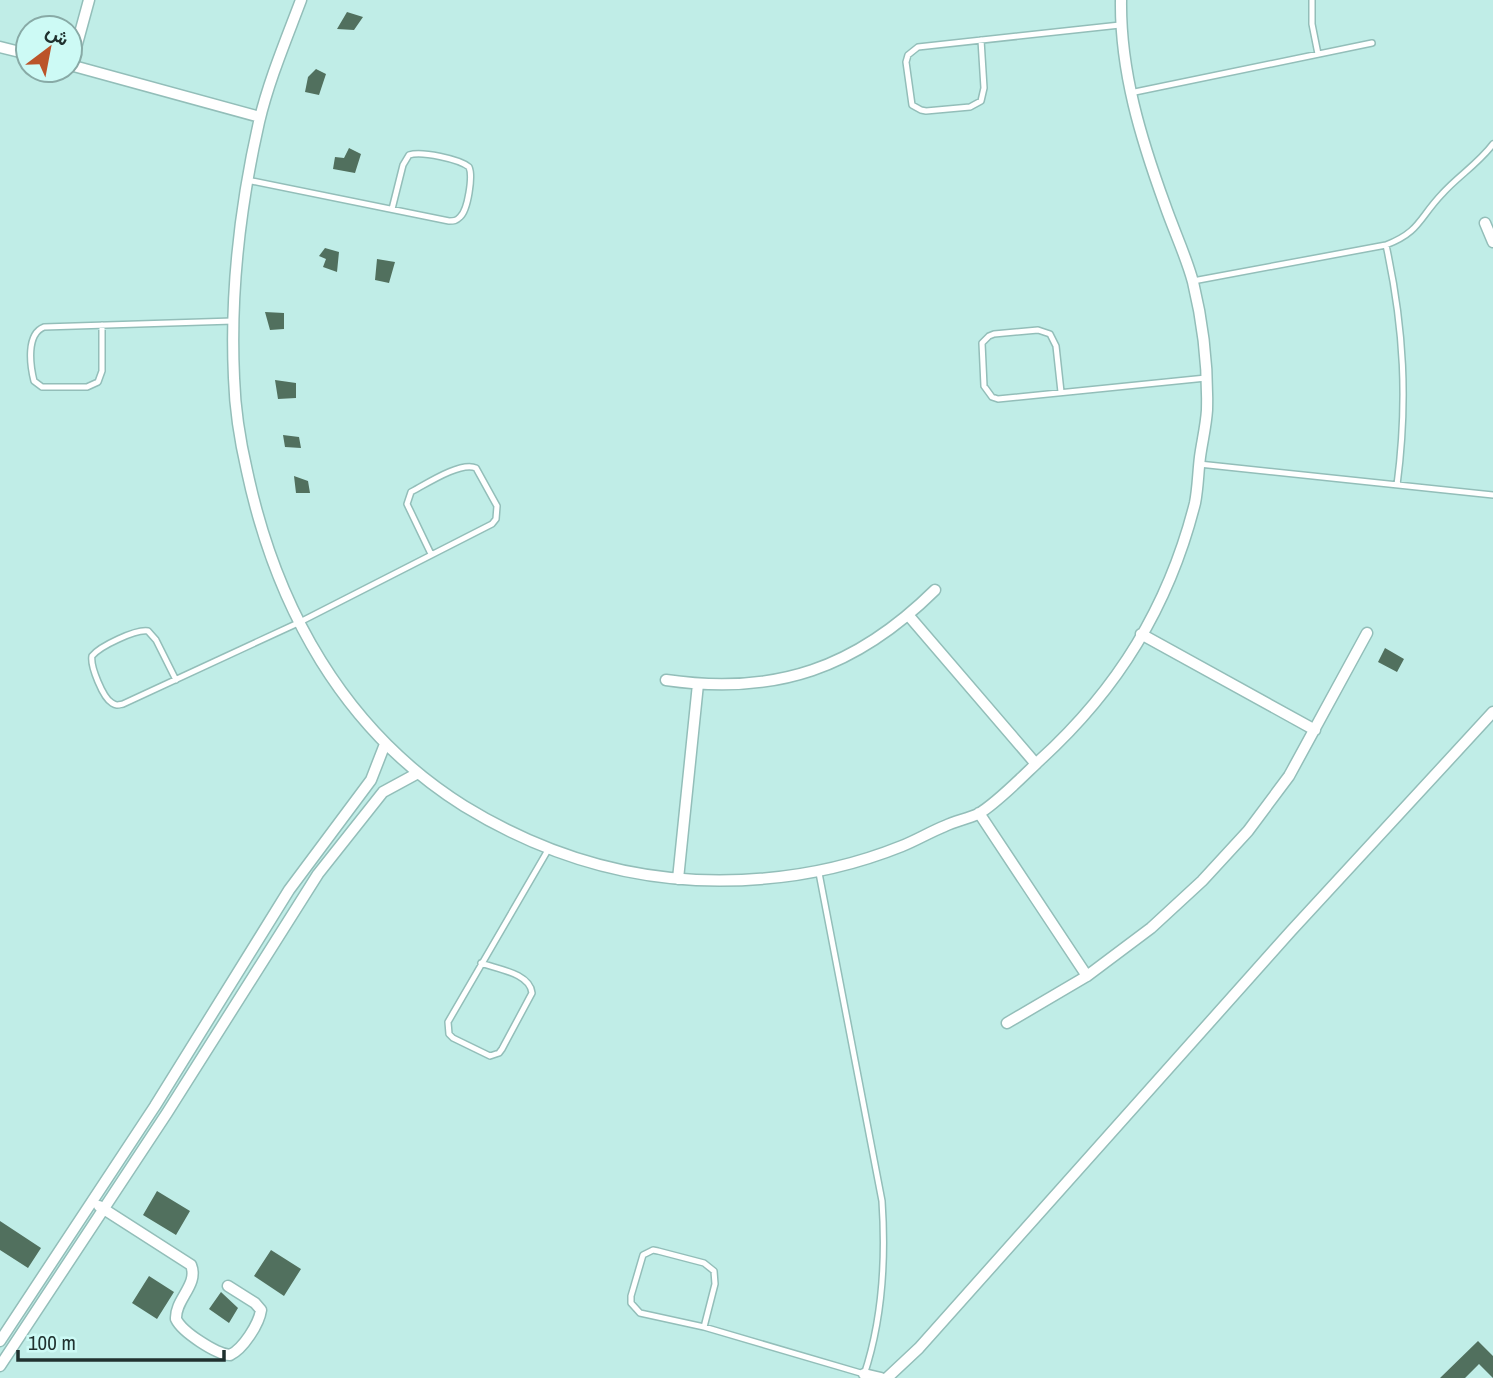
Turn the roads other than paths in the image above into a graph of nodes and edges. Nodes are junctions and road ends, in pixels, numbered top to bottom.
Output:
1 (89, 0) edge
2 (301, 0) edge
3 (1121, 0) edge
4 (1312, 0) edge
5 (84, 18) edge
6 (1120, 25) junction
7 (981, 40) junction
8 (1372, 43) dead end
9 (1318, 54) junction
10 (84, 69) edge
11 (1130, 93) junction
12 (260, 117) junction
13 (1493, 144) edge
14 (247, 180) junction
15 (392, 209) junction
16 (1485, 223) dead end
17 (1493, 242) edge
18 (1386, 245) junction
19 (1193, 281) junction
20 (233, 321) junction
21 (102, 326) junction
22 (1206, 377) junction
23 (1061, 392) junction
24 (1199, 464) junction
25 (1397, 485) junction
26 (1493, 495) edge
27 (431, 554) junction
28 (935, 590) dead end
29 (909, 616) junction
30 (298, 623) junction
31 (1367, 633) dead end
32 (1141, 634) junction
33 (176, 680) junction
34 (666, 680) dead end
35 (698, 684) junction
36 (1493, 712) edge
37 (1315, 730) junction
38 (385, 744) junction
39 (1036, 764) junction
40 (418, 773) junction
41 (979, 813) junction
42 (344, 817) junction
43 (355, 825) junction
44 (548, 850) junction
45 (819, 873) junction
46 (678, 879) junction
47 (481, 964) junction
48 (1087, 976) junction
49 (1007, 1023) dead end
50 (92, 1201) junction
51 (104, 1209) junction
52 (228, 1286) dead end
53 (704, 1327) junction
54 (0, 1341) edge
55 (0, 1366) edge
56 (863, 1376) edge
57 (881, 1378) edge
58 (887, 1378) edge

1 - 5 street
2 - 12 street
3 - 6 street
4 - 9 lane
6 - 7 lane
6 - 11 street
7 - 7 lane
8 - 9 lane
9 - 11 lane
10 - 12 street
11 - 19 street
12 - 14 street
13 - 18 lane
14 - 15 lane
14 - 20 street
15 - 15 lane
16 - 17 street
18 - 19 lane
18 - 25 lane
19 - 22 street
20 - 21 lane
20 - 30 street
21 - 21 lane
22 - 23 lane
22 - 24 street
23 - 23 lane
24 - 25 lane
24 - 32 street
25 - 26 lane
27 - 27 lane
27 - 30 lane
28 - 29 street
29 - 35 street
29 - 39 street
30 - 33 lane
30 - 38 street
31 - 37 street
32 - 37 street
32 - 39 street
33 - 33 lane
34 - 35 street
35 - 46 street
36 - 58 street
37 - 48 street
38 - 40 street
38 - 42 street
39 - 41 street
40 - 43 street
40 - 44 street
41 - 45 street
41 - 48 street
42 - 43 street
42 - 50 street
43 - 51 street
44 - 46 street
44 - 47 lane
45 - 46 street
45 - 56 lane
47 - 47 lane
48 - 49 street
50 - 51 street
50 - 54 street
51 - 52 street
51 - 55 street
53 - 53 lane
53 - 56 lane
56 - 57 street

